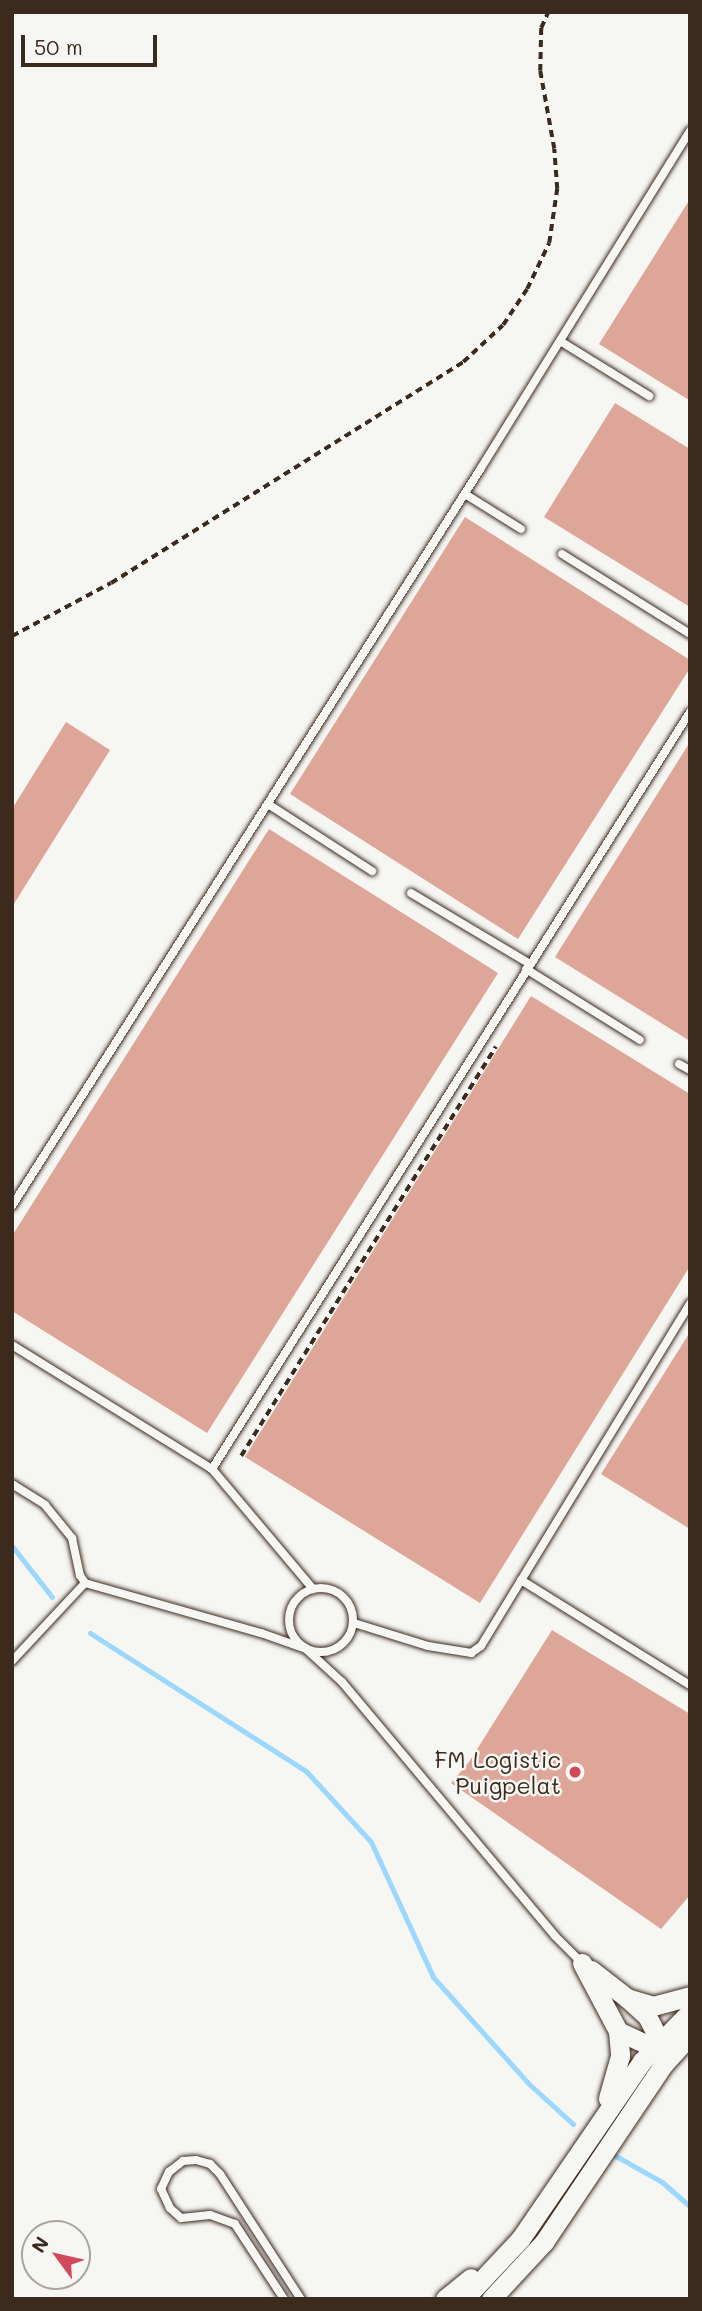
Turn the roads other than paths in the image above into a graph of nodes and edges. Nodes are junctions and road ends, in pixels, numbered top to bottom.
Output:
1 (690, 131) edge
2 (560, 341) junction
3 (649, 396) dead end
4 (465, 494) junction
5 (520, 528) dead end
6 (562, 554) dead end
7 (690, 634) edge
8 (690, 712) edge
9 (268, 804) junction
10 (373, 871) dead end
11 (411, 893) dead end
12 (528, 966) junction
13 (640, 1040) dead end
14 (679, 1064) dead end
15 (690, 1070) edge
16 (12, 1206) edge
17 (690, 1303) edge
18 (12, 1345) edge
19 (212, 1469) junction
20 (12, 1484) edge
21 (521, 1580) junction
22 (85, 1583) junction
23 (313, 1589) junction
24 (354, 1623) junction
25 (306, 1649) junction
26 (12, 1661) edge
27 (690, 1685) edge
28 (582, 1963) junction
29 (690, 1996) edge
30 (627, 1998) junction
31 (690, 2012) edge
32 (690, 2023) edge
33 (618, 2031) junction
34 (690, 2035) edge
35 (657, 2045) junction
36 (591, 2134) junction
37 (553, 2229) junction
38 (521, 2238) junction
39 (284, 2299) edge
40 (300, 2299) edge
41 (445, 2299) edge
42 (464, 2299) edge
43 (491, 2299) edge

1 - 2 lane
2 - 3 lane
2 - 4 lane
4 - 5 lane
4 - 9 lane
6 - 7 lane
8 - 12 lane
9 - 10 lane
9 - 16 lane
11 - 12 lane
12 - 13 lane
12 - 19 lane
14 - 15 lane
17 - 21 lane
18 - 19 lane
19 - 23 lane
20 - 22 lane
21 - 24 lane
21 - 27 lane
22 - 25 lane
22 - 26 lane
23 - 24 lane
23 - 25 lane
24 - 25 lane
25 - 28 lane
28 - 30 street
28 - 33 street
29 - 30 street
30 - 35 street
31 - 35 street
32 - 35 street
33 - 35 street
33 - 36 street
34 - 37 street
35 - 36 street
35 - 37 street
36 - 38 street
37 - 43 street
38 - 41 street
38 - 42 street
39 - 40 lane

